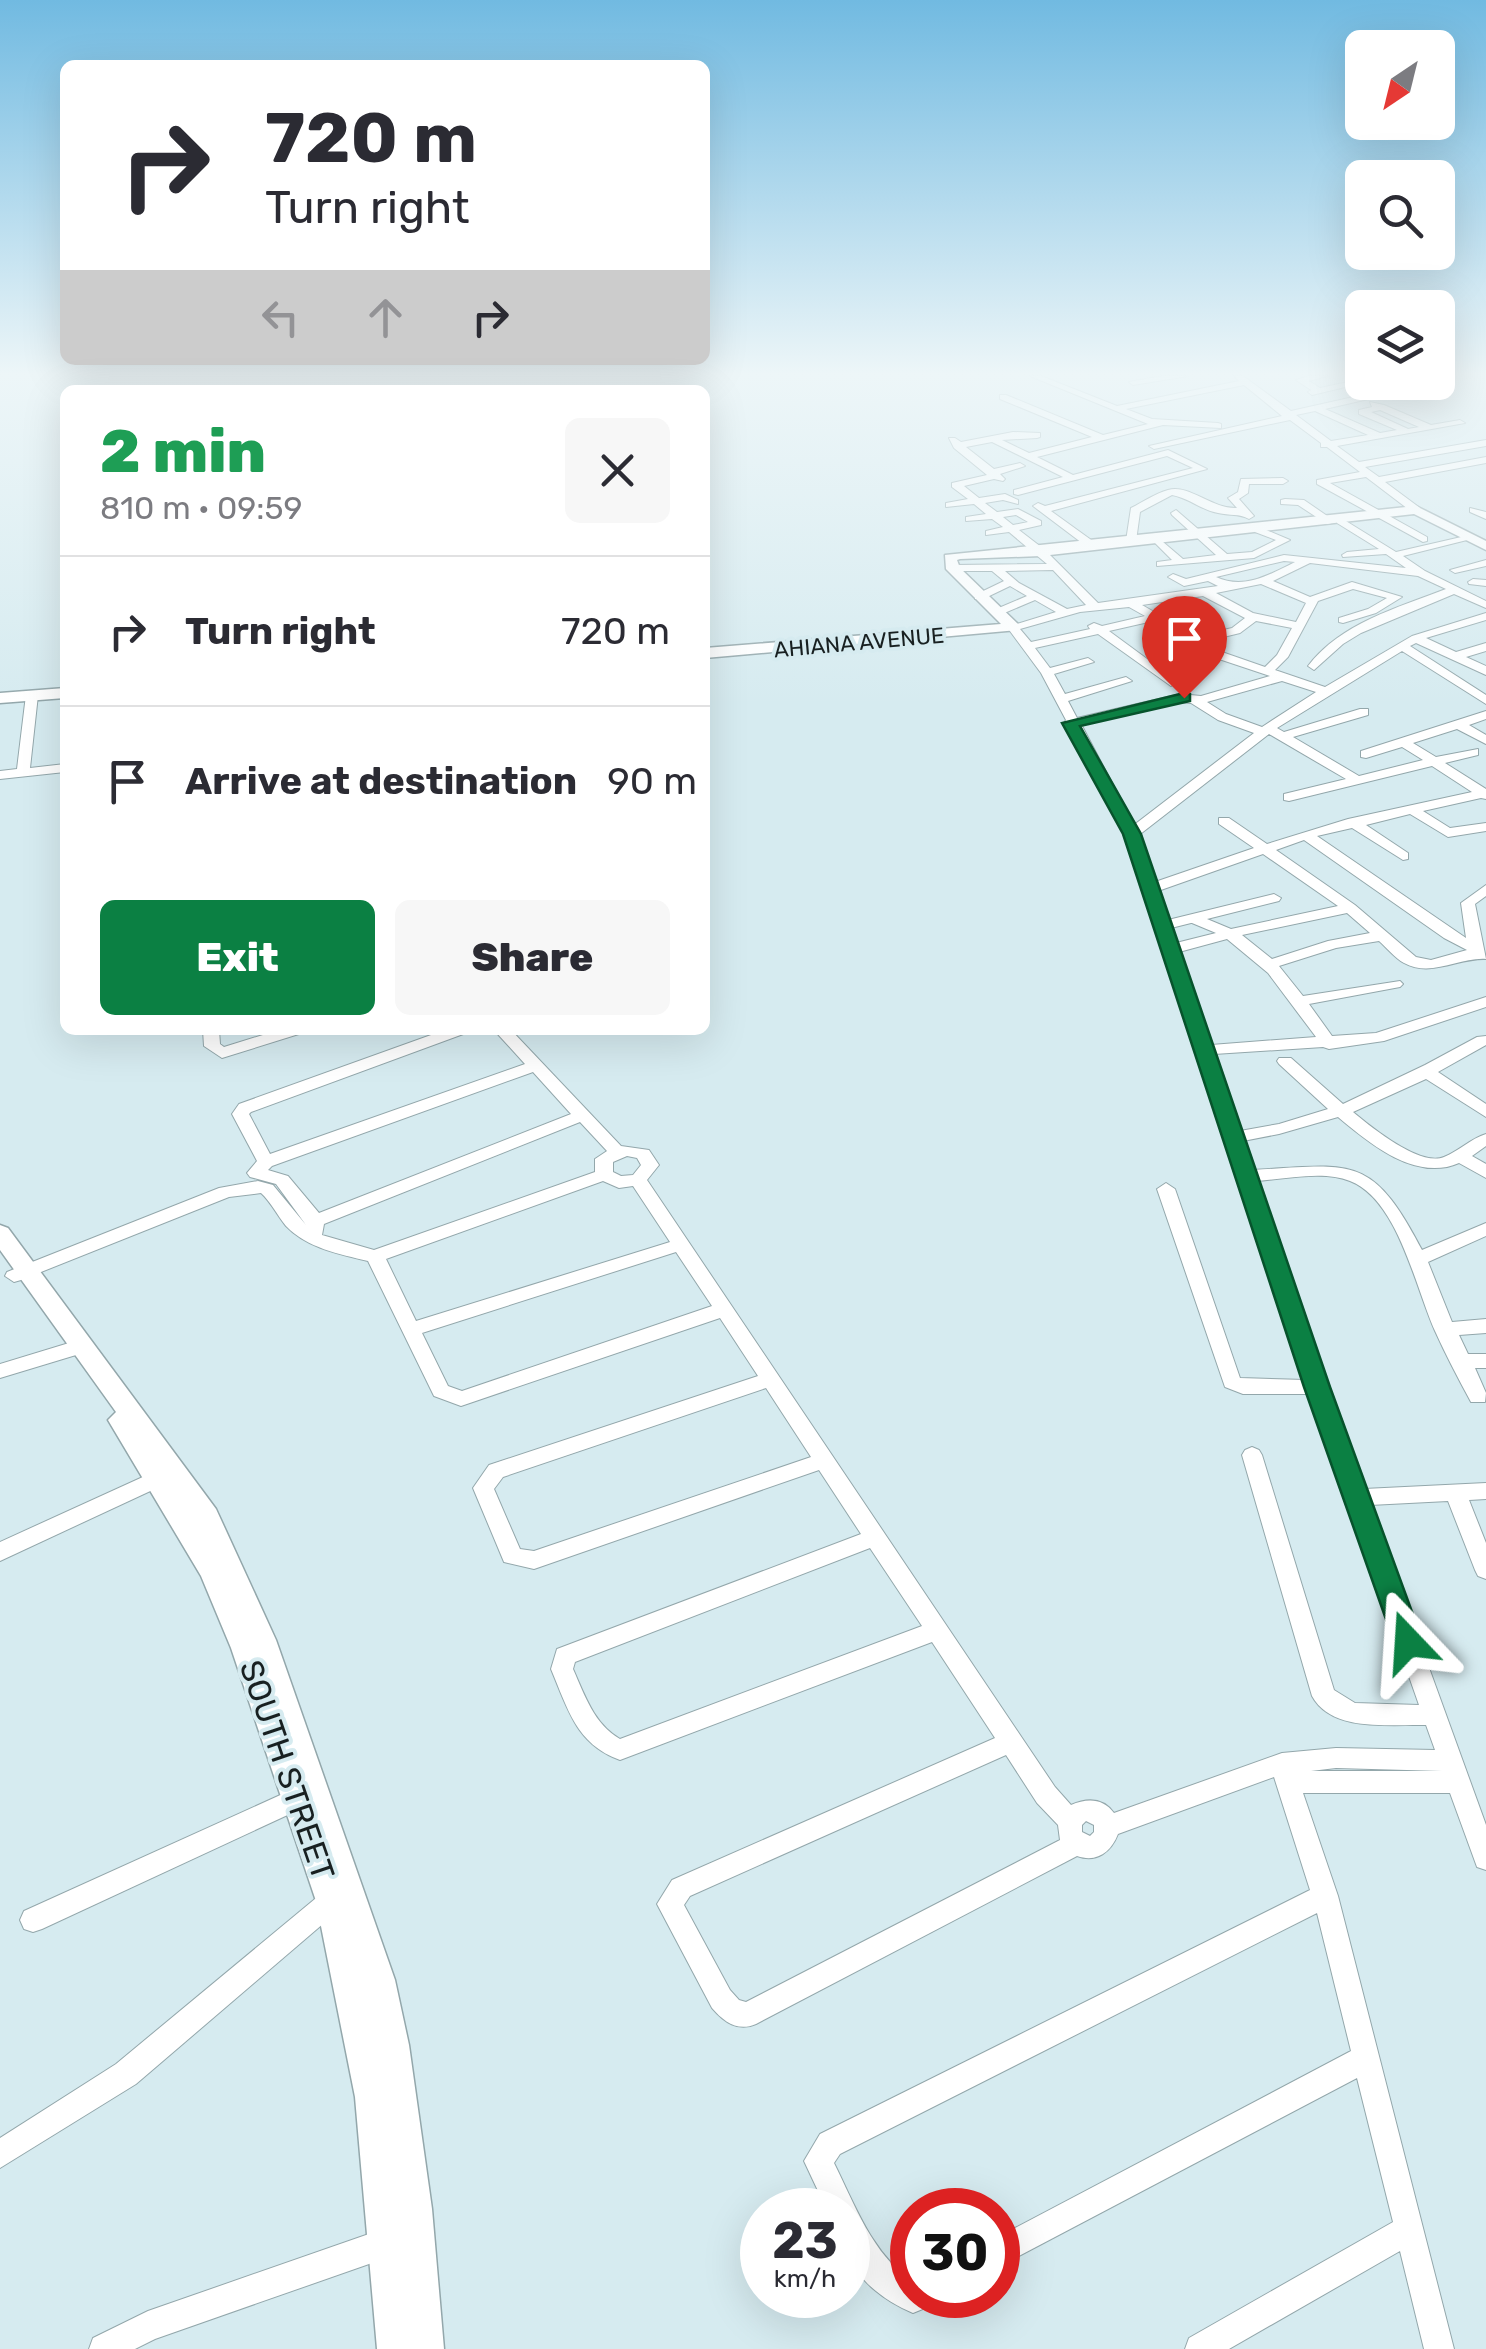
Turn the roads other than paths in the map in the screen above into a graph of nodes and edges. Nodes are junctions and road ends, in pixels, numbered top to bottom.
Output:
1 (959, 486) edge
2 (1005, 486) edge
3 (1050, 486) edge
4 (1137, 486) edge
5 (1244, 486) edge
6 (1327, 486) edge
7 (1382, 486) edge
8 (1016, 497) junction
9 (977, 501) junction
10 (1285, 502) dead end
11 (1145, 504) junction
12 (950, 505) dead end
13 (1042, 510) junction
14 (1416, 510) junction
15 (1474, 510) dead end
16 (1243, 511) junction
17 (1192, 512) dead end
18 (1176, 513) junction
19 (995, 515) junction
20 (1379, 515) junction
21 (1486, 516) edge
22 (970, 519) dead end
23 (1336, 522) junction
24 (1013, 530) junction
25 (1261, 530) junction
26 (990, 533) dead end
27 (1199, 536) junction
28 (1470, 538) junction
29 (1424, 539) dead end
30 (1156, 540) junction
31 (1131, 541) junction
32 (1090, 544) junction
33 (1486, 546) edge
34 (1041, 552) junction
35 (1392, 553) junction
36 (1348, 555) dead end
37 (1226, 559) junction
38 (1178, 560) dead end
39 (1308, 560) junction
40 (1486, 563) edge
41 (1161, 564) dead end
42 (994, 567) junction
43 (952, 568) junction
44 (1054, 568) junction
45 (1456, 570) dead end
46 (1421, 574) junction
47 (1174, 577) dead end
48 (1262, 581) junction
49 (1010, 582) junction
50 (1207, 585) junction
51 (1280, 589) junction
52 (1454, 590) junction
53 (979, 596) junction
54 (1036, 596) junction
55 (1396, 598) junction
56 (1310, 601) junction
57 (1274, 602) dead end
58 (1131, 603) junction
59 (1486, 605) edge
60 (1416, 606) junction
61 (1095, 607) junction
62 (1068, 611) junction
63 (998, 612) junction
64 (1200, 616) dead end
65 (1486, 616) edge
66 (1253, 617) junction
67 (1156, 620) junction
68 (1342, 620) dead end
69 (1300, 626) junction
70 (1013, 627) junction
71 (1097, 628) junction
72 (1416, 638) junction
73 (1190, 641) junction
74 (1030, 646) junction
75 (1402, 646) junction
76 (1486, 647) edge
77 (710, 654) edge
78 (1457, 655) junction
79 (1219, 656) junction
80 (1088, 662) dead end
81 (1314, 666) dead end
82 (1424, 666) junction
83 (1486, 670) edge
84 (1155, 671) junction
85 (1047, 672) junction
86 (1272, 676) junction
87 (1126, 681) dead end
88 (1171, 682) dead end
89 (1325, 691) junction
90 (60, 693) edge
91 (32, 695) junction
92 (0, 698) edge
93 (1061, 700) junction
94 (1196, 700) junction
95 (1486, 700) edge
96 (1364, 712) dead end
97 (1486, 715) edge
98 (1070, 723) junction
99 (1458, 724) junction
100 (1265, 730) junction
101 (1284, 736) junction
102 (1486, 740) edge
103 (1402, 741) junction
104 (1473, 752) dead end
105 (1366, 754) dead end
106 (1436, 761) junction
107 (60, 768) edge
108 (23, 772) junction
109 (0, 775) edge
110 (1358, 781) junction
111 (1485, 789) edge
112 (1289, 797) dead end
113 (1411, 809) junction
114 (1224, 821) dead end
115 (1353, 822) junction
116 (1486, 827) edge
117 (1132, 834) junction
118 (1306, 835) junction
119 (1264, 848) junction
120 (1403, 856) dead end
121 (1152, 888) junction
122 (1486, 889) edge
123 (1274, 898) dead end
124 (1350, 908) junction
125 (1197, 920) junction
126 (1164, 925) junction
127 (1235, 934) junction
128 (1381, 936) junction
129 (1172, 949) junction
130 (1481, 952) edge
131 (1270, 964) junction
132 (1395, 984) dead end
133 (1298, 1001) junction
134 (1486, 1002) edge
135 (211, 1035) edge
136 (279, 1035) edge
137 (446, 1035) edge
138 (507, 1035) edge
139 (1484, 1040) dead end
140 (1329, 1044) junction
141 (1206, 1050) junction
142 (1285, 1061) dead end
143 (535, 1066) junction
144 (1424, 1070) junction
145 (1338, 1110) junction
146 (1486, 1112) edge
147 (583, 1115) junction
148 (1234, 1137) junction
149 (1486, 1138) edge
150 (617, 1152) junction
151 (1458, 1155) junction
152 (261, 1168) junction
153 (1486, 1172) edge
154 (604, 1175) junction
155 (1247, 1176) junction
156 (638, 1180) junction
157 (1166, 1190) dead end
158 (128, 1225) junction
159 (314, 1228) junction
160 (1486, 1229) edge
161 (0, 1233) edge
162 (682, 1244) junction
163 (374, 1256) junction
164 (1418, 1259) junction
165 (14, 1266) edge
166 (726, 1309) junction
167 (1486, 1326) edge
168 (411, 1330) junction
169 (1444, 1330) junction
170 (69, 1350) junction
171 (1463, 1361) junction
172 (1486, 1361) edge
173 (0, 1370) edge
174 (772, 1379) junction
175 (1317, 1387) junction
176 (1482, 1396) edge
177 (1486, 1417) edge
178 (1252, 1455) dead end
179 (825, 1460) junction
180 (167, 1475) junction
181 (1455, 1491) junction
182 (1486, 1491) edge
183 (1356, 1497) junction
184 (876, 1537) junction
185 (0, 1552) edge
186 (1486, 1570) edge
187 (937, 1630) junction
188 (1434, 1715) junction
189 (1011, 1742) junction
190 (1455, 1772) junction
191 (1284, 1773) junction
192 (298, 1798) junction
193 (1074, 1832) junction
194 (1486, 1858) edge
195 (340, 1894) junction
196 (1325, 1896) junction
197 (33, 1920) dead end
198 (1366, 2058) junction
199 (0, 2154) edge
200 (831, 2188) edge
201 (1409, 2229) junction
202 (1020, 2241) edge
203 (389, 2242) junction
204 (870, 2265) edge
205 (890, 2287) edge
206 (104, 2349) edge
207 (397, 2349) edge
208 (424, 2349) edge
209 (1200, 2349) edge
210 (1439, 2349) edge

1 - 9 street
2 - 8 street
3 - 8 street
4 - 13 street
5 - 16 street
6 - 20 street
7 - 14 street
8 - 9 street
8 - 13 street
9 - 12 street
9 - 19 street
10 - 23 street
11 - 16 street
11 - 18 street
11 - 31 street
13 - 32 street
14 - 20 street
14 - 28 street
15 - 21 street
16 - 25 street
17 - 18 street
18 - 27 street
19 - 22 street
19 - 24 street
19 - 24 street
20 - 23 street
20 - 29 street
23 - 25 street
23 - 35 street
24 - 26 street
24 - 34 street
25 - 27 street
25 - 37 street
27 - 30 street
27 - 37 street
28 - 33 street
28 - 35 street
30 - 31 street
30 - 38 street
31 - 32 street
32 - 34 street
34 - 43 street
34 - 44 street
35 - 36 street
35 - 46 street
37 - 41 street
39 - 46 street
39 - 48 street
39 - 50 street
40 - 45 street
42 - 43 street
42 - 44 street
42 - 49 street
43 - 53 street
44 - 61 street
46 - 52 street
47 - 50 street
48 - 50 street
48 - 51 street
49 - 53 street
49 - 54 street
50 - 58 street
50 - 66 street
51 - 56 street
51 - 57 street
52 - 59 street
52 - 60 street
53 - 63 street
54 - 62 street
54 - 63 street
55 - 56 street
55 - 60 street
55 - 68 street
56 - 69 street
58 - 61 street
58 - 67 street
60 - 81 street
61 - 62 street
62 - 70 street
62 - 71 street
63 - 70 street
64 - 67 street
65 - 72 street
66 - 69 street
66 - 73 street
67 - 71 street
67 - 73 street
69 - 86 street
70 - 74 street
70 - 77 street, AHIANA AVENUE
71 - 74 street
71 - 84 street
72 - 75 street
72 - 78 street
73 - 79 street
74 - 85 street
75 - 82 street
75 - 89 street
76 - 78 street
78 - 82 street
78 - 83 street
79 - 84 street
79 - 86 street
80 - 85 street
82 - 95 street
84 - 88 street
85 - 93 street
86 - 89 street
86 - 94 street
87 - 93 street
89 - 100 street
90 - 91 street
91 - 92 street
91 - 108 street
93 - 98 street
94 - 98 street
94 - 100 street
96 - 101 street
97 - 99 street
98 - 117 street
99 - 102 street
99 - 103 street
100 - 101 street
100 - 117 street
101 - 110 street
103 - 105 street
103 - 106 street
104 - 106 street
106 - 110 street
106 - 111 street
107 - 108 street
108 - 109 street
110 - 112 street
111 - 113 street
113 - 115 street
113 - 116 street
114 - 119 street
115 - 118 street
115 - 120 street
117 - 121 street
118 - 119 street
118 - 130 street
119 - 121 street
119 - 124 street
121 - 126 street
122 - 130 street
123 - 125 street
124 - 127 street
124 - 128 street
125 - 126 street
125 - 127 street
126 - 129 street
127 - 129 street
127 - 131 street
128 - 130 street
128 - 131 street
129 - 141 street
131 - 133 street
132 - 133 street
133 - 140 street
134 - 140 street
135 - 136 street
137 - 152 street
138 - 143 street
139 - 144 street
140 - 141 street
141 - 148 street
142 - 145 street
143 - 147 street
143 - 152 street
144 - 145 street
144 - 146 street
145 - 148 street
145 - 151 street
147 - 150 street
147 - 159 street
148 - 155 street
149 - 151 street
150 - 154 street
150 - 156 street
151 - 153 street
152 - 158 street
152 - 159 street
154 - 156 street
154 - 163 street
155 - 164 street
155 - 175 street
156 - 162 street
157 - 175 street
158 - 159 street
158 - 165 street
159 - 163 street
160 - 164 street
161 - 165 street
162 - 166 street
162 - 168 street
163 - 168 street
164 - 169 street
165 - 170 street, SOUTH STREET
165 - 180 street
166 - 168 street
166 - 174 street
167 - 169 street
169 - 171 street
170 - 173 street
170 - 180 street, SOUTH STREET
171 - 172 street
171 - 176 street
174 - 179 street
174 - 179 street
175 - 183 street
176 - 177 street
178 - 188 street
179 - 184 street
180 - 185 street
180 - 192 street, SOUTH STREET
180 - 195 street
181 - 182 street
181 - 183 street
181 - 186 street
183 - 188 street
184 - 187 street
184 - 187 street
187 - 189 street
188 - 190 street
189 - 193 street
189 - 193 street
190 - 191 street
190 - 194 street
191 - 193 street
191 - 196 street
192 - 195 street, SOUTH STREET
192 - 197 street
195 - 199 street
195 - 203 street, SOUTH STREET
195 - 208 street
196 - 198 street
196 - 200 street
198 - 201 street
198 - 202 street
201 - 209 street
201 - 210 street
203 - 206 street
203 - 207 street, SOUTH STREET
204 - 205 street

